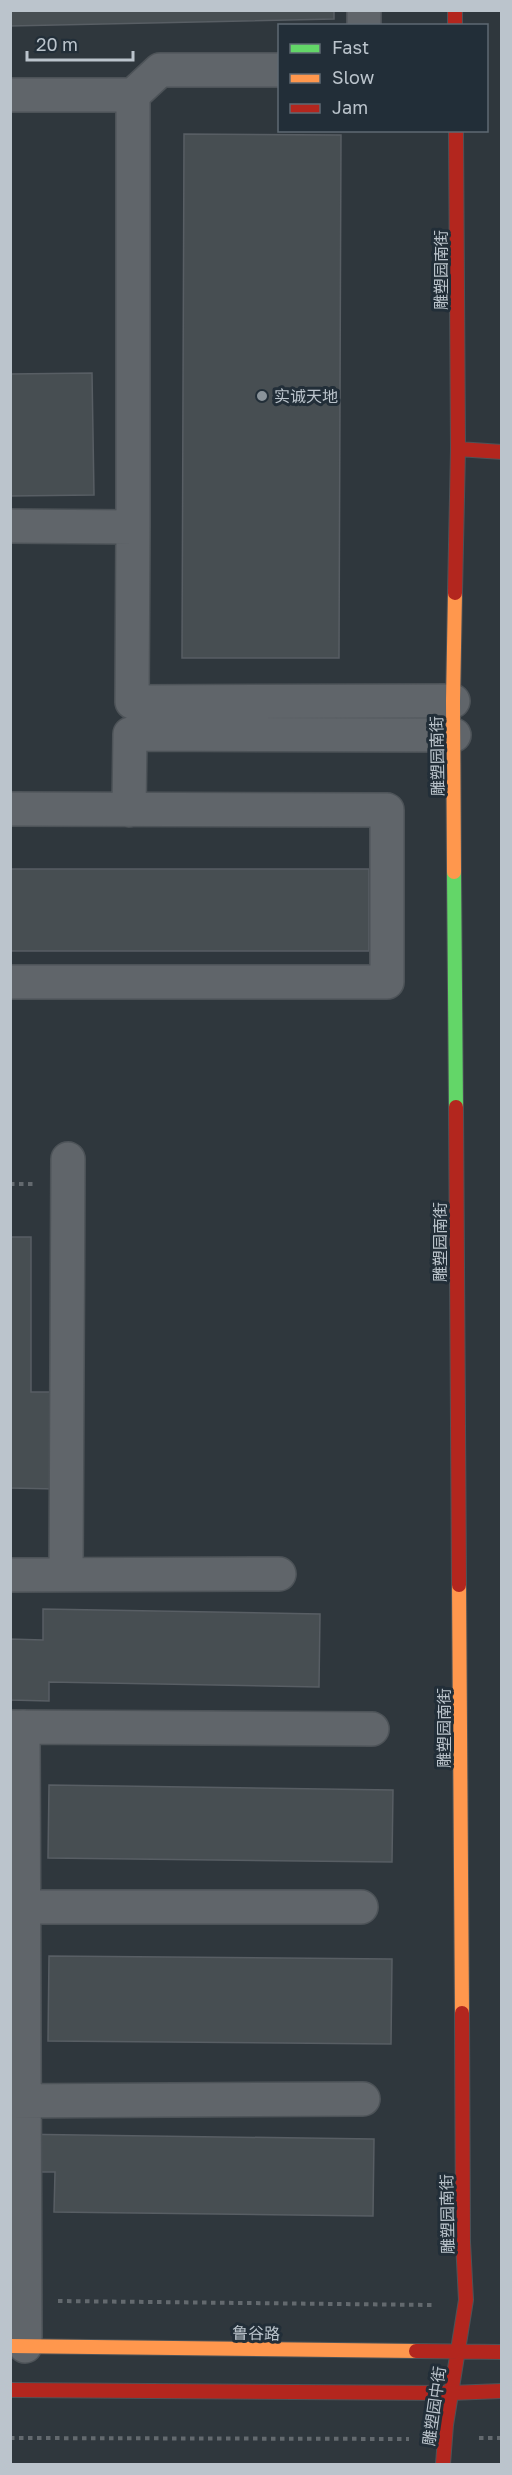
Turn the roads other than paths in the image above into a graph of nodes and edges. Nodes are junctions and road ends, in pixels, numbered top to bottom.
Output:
1 (278, 70) edge
2 (133, 95) junction
3 (10, 96) edge
4 (456, 132) edge
5 (458, 448) junction
6 (501, 452) edge
7 (10, 526) edge
8 (133, 527) junction
9 (453, 701) junction
10 (132, 702) junction
11 (130, 734) junction
12 (454, 735) junction
13 (10, 809) edge
14 (129, 810) junction
15 (10, 982) edge
16 (68, 1159) dead end
17 (66, 1574) junction
18 (279, 1574) dead end
19 (10, 1575) edge
20 (17, 1727) edge
21 (372, 1729) dead end
22 (17, 1907) edge
23 (360, 1907) dead end
24 (363, 2099) dead end
25 (18, 2101) edge
26 (18, 2346) edge
27 (501, 2352) edge
28 (459, 2353) junction
29 (10, 2390) edge
30 (501, 2391) edge
31 (450, 2393) junction
32 (443, 2464) edge

1 - 2 street
2 - 3 street
2 - 8 street
4 - 5 main road, 雕塑园南街
5 - 6 main road
5 - 9 main road, 雕塑园南街
7 - 8 street
8 - 10 street
9 - 10 street
9 - 12 main road, 雕塑园南街
10 - 11 street
11 - 12 street
11 - 14 street
12 - 28 main road, 雕塑园南街
13 - 14 street
14 - 15 street
16 - 17 street
17 - 18 street
17 - 19 street
20 - 21 street
20 - 22 street
22 - 23 street
22 - 25 street
24 - 25 street
25 - 26 street
26 - 28 main road, 鲁谷路
27 - 28 main road, 鲁谷路
28 - 31 main road, 雕塑园中街
29 - 31 main road
30 - 31 main road
31 - 32 main road, 雕塑园中街

